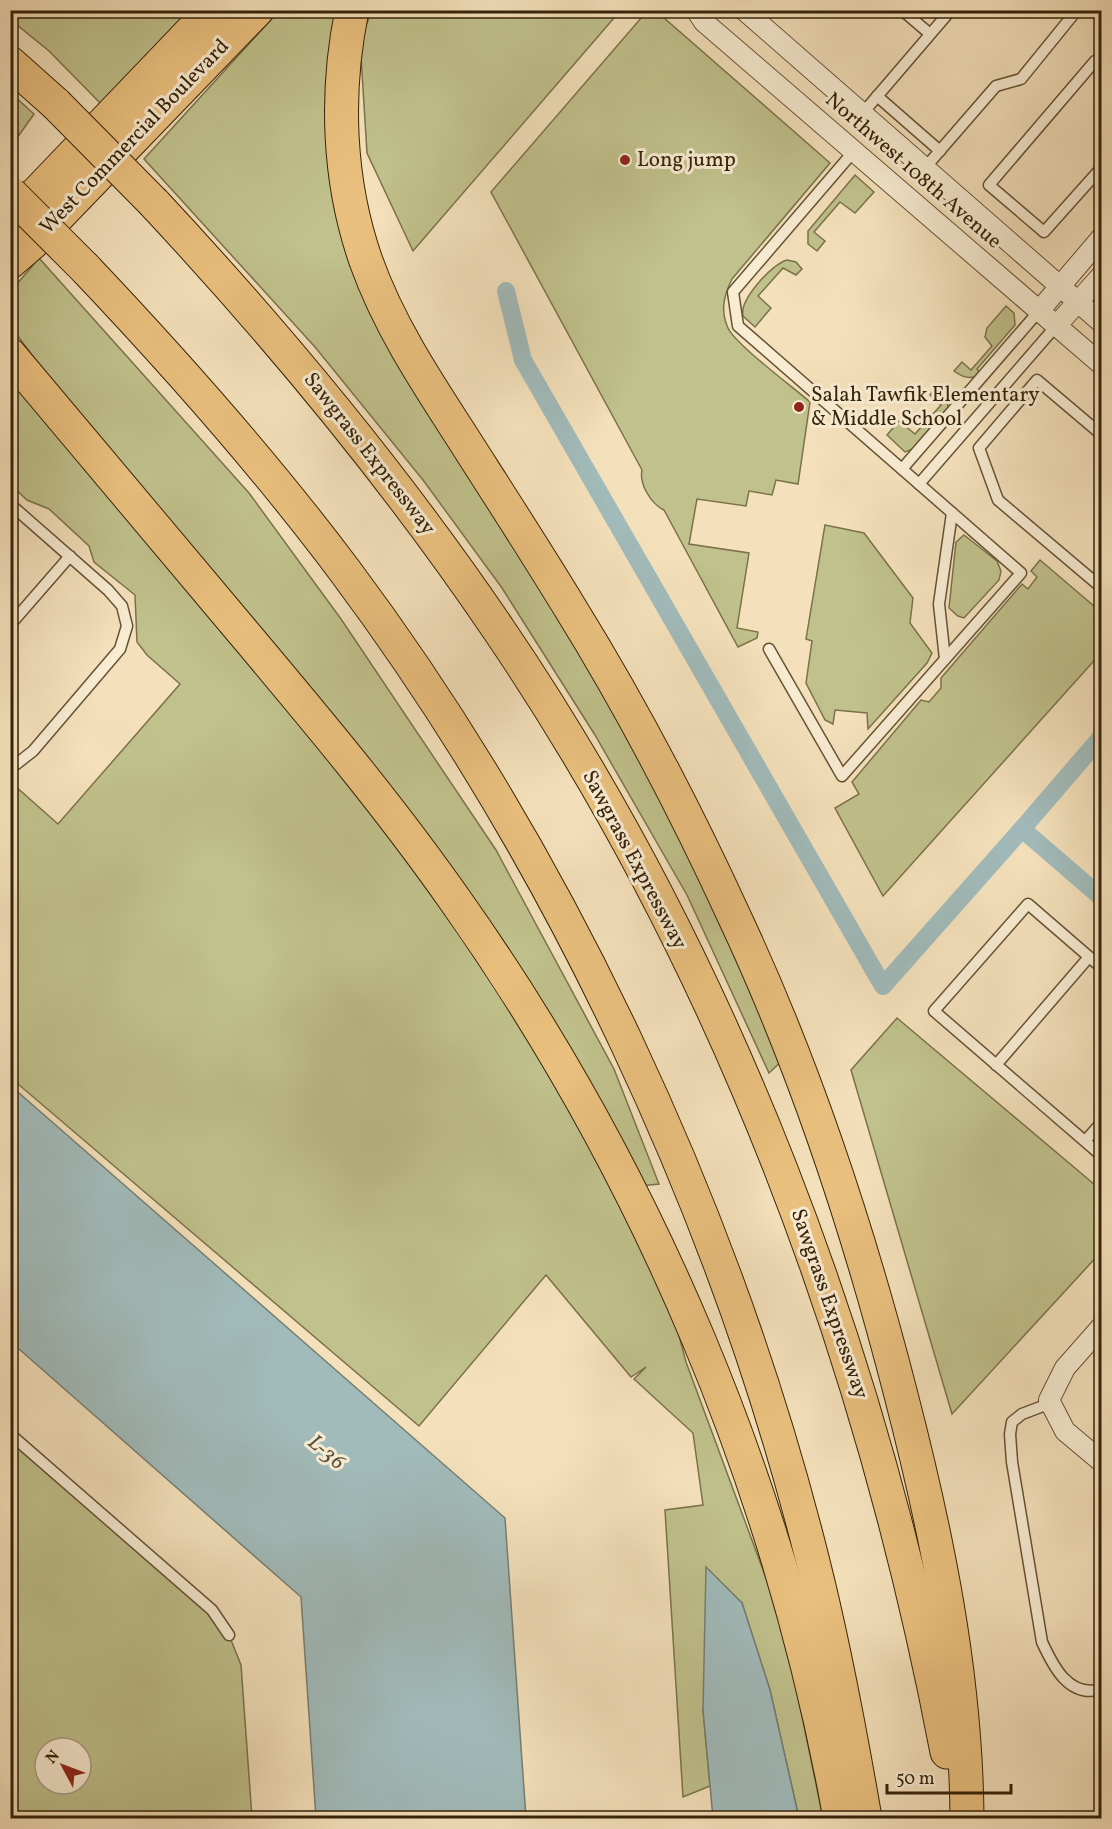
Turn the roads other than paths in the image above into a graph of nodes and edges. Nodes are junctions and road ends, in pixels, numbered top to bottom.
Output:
1 (212, 10) edge
2 (352, 10) edge
3 (696, 10) edge
4 (744, 10) edge
5 (902, 10) edge
6 (951, 10) edge
7 (1077, 10) edge
8 (248, 18) edge
9 (930, 34) junction
10 (1099, 61) edge
11 (10, 63) edge
12 (877, 96) junction
13 (862, 114) junction
14 (854, 151) junction
15 (940, 151) junction
16 (1101, 167) edge
17 (924, 169) junction
18 (10, 193) edge
19 (10, 221) edge
20 (1101, 237) edge
21 (10, 262) edge
22 (1101, 275) edge
23 (1059, 288) junction
24 (1077, 302) junction
25 (1039, 310) junction
26 (1101, 323) edge
27 (1056, 326) junction
28 (10, 355) edge
29 (1101, 365) edge
30 (1101, 435) edge
31 (902, 469) junction
32 (919, 484) junction
33 (10, 504) edge
34 (952, 513) junction
35 (70, 556) junction
36 (1101, 588) edge
37 (10, 625) edge
38 (769, 649) dead end
39 (945, 659) junction
40 (10, 769) edge
41 (1089, 957) junction
42 (1101, 968) edge
43 (996, 1065) junction
44 (1101, 1122) edge
45 (1084, 1141) junction
46 (1101, 1156) edge
47 (1101, 1326) edge
48 (1050, 1402) junction
49 (10, 1434) edge
50 (1101, 1462) edge
51 (230, 1635) dead end
52 (1101, 1689) edge
53 (840, 1818) edge
54 (865, 1818) edge
55 (957, 1818) edge
56 (967, 1818) edge

1 - 19 highway, West Commercial Boulevard
2 - 56 highway
3 - 14 street, Northwest 108th Avenue
4 - 13 street, Northwest 108th Avenue
5 - 9 lane
6 - 9 lane
7 - 15 lane
8 - 21 highway, West Commercial Boulevard
9 - 12 lane
10 - 16 lane
11 - 55 highway, Sawgrass Expressway, bridge
12 - 13 lane
12 - 15 lane
13 - 17 street, Northwest 108th Avenue
14 - 25 street, Northwest 108th Avenue
14 - 31 lane
15 - 17 lane
17 - 23 street, Northwest 108th Avenue
18 - 54 highway, bridge
20 - 23 street
22 - 24 street
23 - 24 street, Northwest 108th Avenue
23 - 25 street
24 - 26 street, Northwest 108th Avenue
24 - 27 street
25 - 27 street, Northwest 108th Avenue
25 - 31 lane
27 - 29 street, Northwest 108th Avenue
27 - 32 lane
28 - 53 highway
30 - 36 lane
31 - 32 lane
32 - 34 lane
33 - 35 lane
34 - 39 lane
34 - 39 lane
35 - 37 lane
35 - 40 lane
38 - 39 lane
41 - 42 lane
41 - 43 lane
41 - 43 lane
43 - 45 lane
44 - 45 lane
45 - 46 lane
47 - 48 street
48 - 50 street
48 - 52 lane
49 - 51 lane

